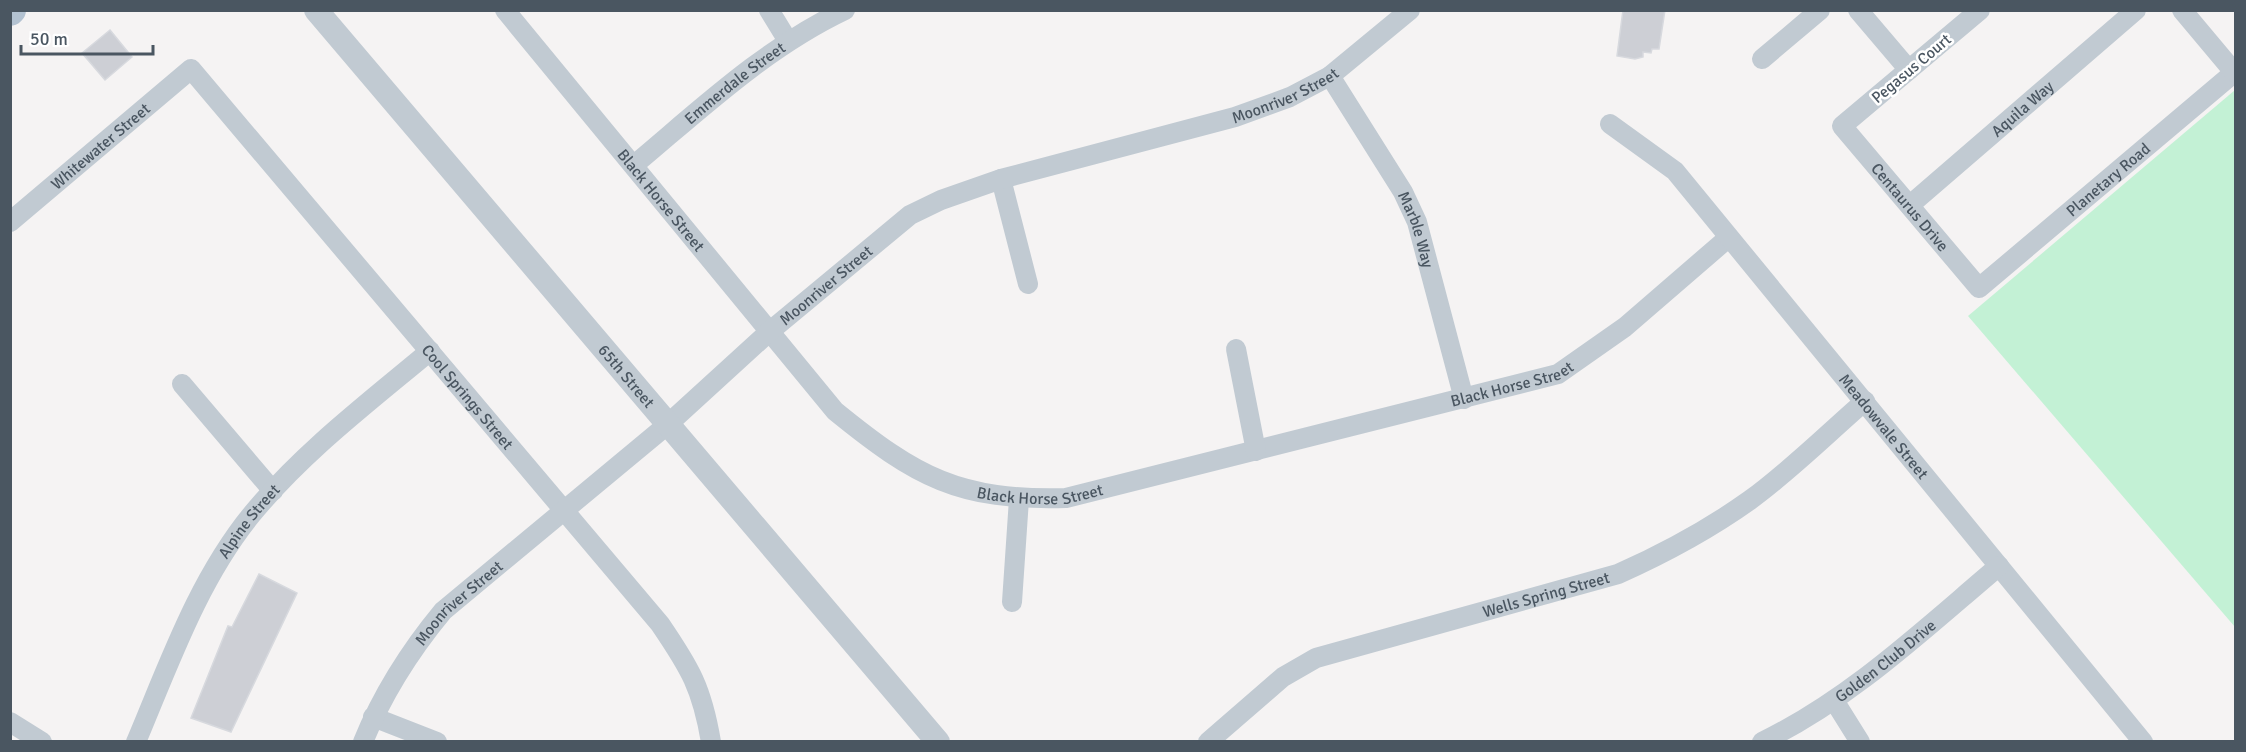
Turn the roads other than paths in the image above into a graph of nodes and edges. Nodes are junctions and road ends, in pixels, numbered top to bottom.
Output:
1 (316, 10) edge
2 (505, 10) edge
3 (770, 10) edge
4 (845, 10) edge
5 (1410, 10) edge
6 (1820, 10) edge
7 (1858, 10) edge
8 (1980, 10) edge
9 (2136, 10) edge
10 (2182, 10) edge
11 (788, 41) junction
12 (1762, 59) dead end
13 (191, 69) joint
14 (1909, 70) junction
15 (2235, 71) edge
16 (1330, 76) junction
17 (1610, 124) dead end
18 (1842, 126) joint
19 (634, 165) junction
20 (1001, 179) junction
21 (1910, 205) junction
22 (10, 222) edge
23 (1728, 238) junction
24 (1028, 284) dead end
25 (1979, 288) joint
26 (769, 332) junction
27 (1236, 349) dead end
28 (430, 351) junction
29 (182, 384) dead end
30 (1464, 399) junction
31 (1865, 401) junction
32 (667, 425) junction
33 (1256, 451) junction
34 (273, 491) junction
35 (1019, 499) junction
36 (565, 511) junction
37 (1999, 566) junction
38 (1012, 602) dead end
39 (1835, 702) junction
40 (373, 717) junction
41 (10, 722) edge
42 (42, 741) edge
43 (136, 741) edge
44 (363, 741) edge
45 (437, 741) edge
46 (711, 741) edge
47 (938, 741) edge
48 (1208, 741) edge
49 (1762, 741) edge
50 (1860, 741) edge
51 (2143, 741) edge

1 - 32 street, 65th Street
2 - 19 street, Black Horse Street
3 - 11 street
4 - 11 street, Emmerdale Street
5 - 16 street, Moonriver Street
6 - 12 street
7 - 14 street
8 - 14 street, Pegasus Court
9 - 21 street, Aquila Way
10 - 15 street
11 - 19 street, Emmerdale Street
13 - 22 street, Whitewater Street
13 - 28 street, Cool Springs Street
14 - 18 street, Pegasus Court
15 - 25 street, Planetary Road
16 - 20 street, Moonriver Street
16 - 30 street, Marble Way
17 - 23 street, Meadowvale Street
18 - 21 street, Centaurus Drive
19 - 26 street, Black Horse Street
20 - 24 street
20 - 26 street, Moonriver Street
21 - 25 street, Centaurus Drive
23 - 30 street, Black Horse Street
23 - 31 street, Meadowvale Street
26 - 32 street, Moonriver Street
26 - 35 street, Black Horse Street
27 - 33 street
28 - 34 street, Alpine Street
28 - 36 street, Cool Springs Street
29 - 34 street
30 - 33 street, Black Horse Street
31 - 37 street, Meadowvale Street
31 - 48 street, Wells Spring Street
32 - 36 street, Moonriver Street
32 - 47 street, 65th Street
33 - 35 street, Black Horse Street
34 - 43 street, Alpine Street
35 - 38 street
36 - 40 street, Moonriver Street
36 - 46 street, Cool Springs Street
37 - 39 street, Golden Club Drive
37 - 51 street, Meadowvale Street
39 - 49 street, Golden Club Drive
39 - 50 street
40 - 44 street, Moonriver Street
40 - 45 street
41 - 42 street

